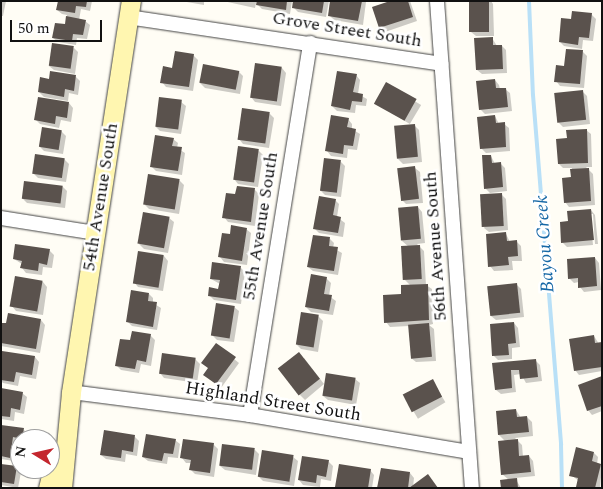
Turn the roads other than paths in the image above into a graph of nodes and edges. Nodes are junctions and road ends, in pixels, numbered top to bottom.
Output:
1 (437, 1) edge
2 (129, 9) edge
3 (310, 43) junction
4 (441, 64) junction
5 (1, 218) edge
6 (96, 233) junction
7 (71, 392) junction
8 (250, 416) junction
9 (469, 452) junction
10 (48, 488) edge
11 (62, 488) edge
12 (472, 488) edge

1 - 4 street, 56th Avenue South
2 - 3 street, Grove Street South
2 - 6 street, 54th Avenue South
3 - 4 street, Grove Street South
3 - 8 street, 55th Avenue South
4 - 9 street, 56th Avenue South
5 - 6 street
6 - 7 street, 54th Avenue South
7 - 8 street, Highland Street South
7 - 10 street, 54th Avenue South
7 - 11 street, 54th Avenue South
8 - 9 street, Highland Street South
9 - 12 street, 56th Avenue South

